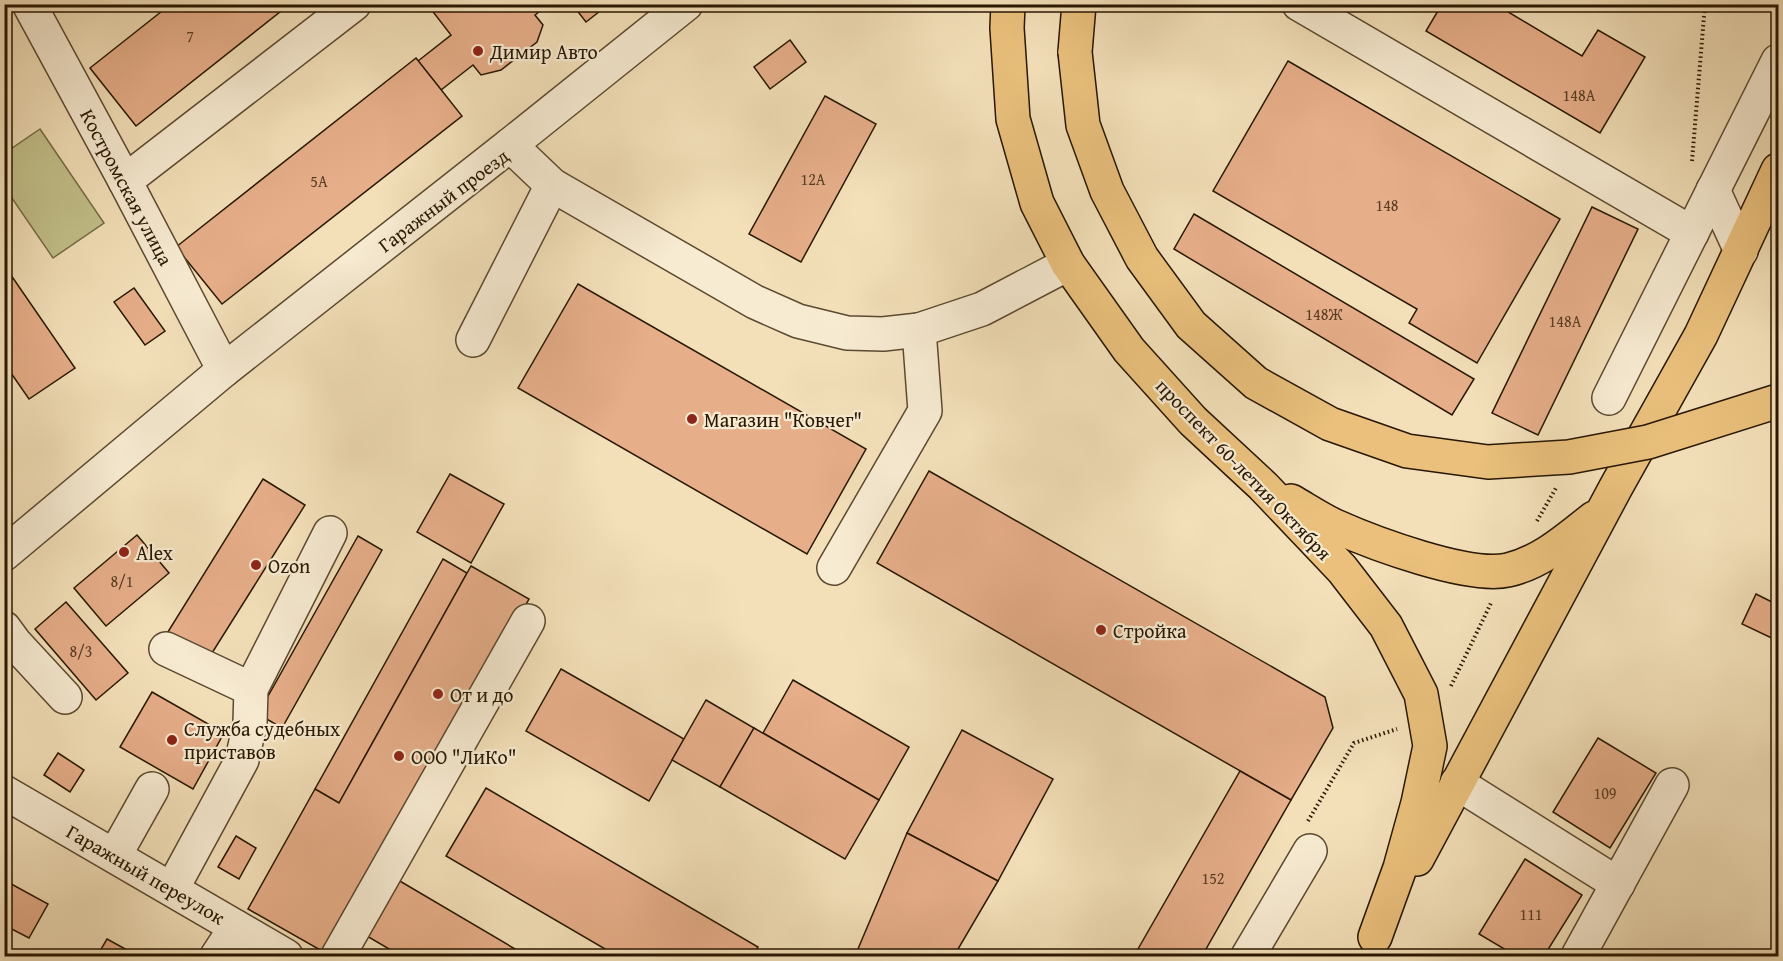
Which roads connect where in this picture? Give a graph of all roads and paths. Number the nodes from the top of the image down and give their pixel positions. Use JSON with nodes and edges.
{"nodes":[{"id":1,"x":29,"y":4,"type":"edge"},
{"id":2,"x":354,"y":4,"type":"edge"},
{"id":3,"x":686,"y":4,"type":"edge"},
{"id":4,"x":1008,"y":4,"type":"edge"},
{"id":5,"x":1079,"y":4,"type":"edge"},
{"id":6,"x":1299,"y":4,"type":"edge"},
{"id":7,"x":1705,"y":4,"type":"edge"},
{"id":8,"x":1779,"y":61,"type":"edge"},
{"id":9,"x":510,"y":145,"type":"junction"},
{"id":10,"x":1779,"y":170,"type":"edge"},
{"id":11,"x":125,"y":181,"type":"junction"},
{"id":12,"x":552,"y":185,"type":"junction"},
{"id":13,"x":1713,"y":190,"type":"junction"},
{"id":14,"x":1692,"y":233,"type":"junction"},
{"id":15,"x":1741,"y":251,"type":"junction"},
{"id":16,"x":1068,"y":264,"type":"junction"},
{"id":17,"x":919,"y":330,"type":"junction"},
{"id":18,"x":473,"y":340,"type":"dead end"},
{"id":19,"x":224,"y":370,"type":"junction"},
{"id":20,"x":1609,"y":398,"type":"dead end"},
{"id":21,"x":1779,"y":401,"type":"edge"},
{"id":22,"x":1263,"y":486,"type":"junction"},
{"id":23,"x":1616,"y":487,"type":"junction"},
{"id":24,"x":330,"y":533,"type":"dead end"},
{"id":25,"x":4,"y":554,"type":"edge"},
{"id":26,"x":834,"y":568,"type":"dead end"},
{"id":27,"x":528,"y":621,"type":"dead end"},
{"id":28,"x":4,"y":628,"type":"edge"},
{"id":29,"x":166,"y":649,"type":"dead end"},
{"id":30,"x":251,"y":689,"type":"junction"},
{"id":31,"x":65,"y":697,"type":"dead end"},
{"id":32,"x":1457,"y":783,"type":"junction"},
{"id":33,"x":1672,"y":785,"type":"dead end"},
{"id":34,"x":152,"y":789,"type":"dead end"},
{"id":35,"x":6,"y":796,"type":"edge"},
{"id":36,"x":1310,"y":851,"type":"dead end"},
{"id":37,"x":115,"y":855,"type":"junction"},
{"id":38,"x":1618,"y":884,"type":"junction"},
{"id":39,"x":172,"y":889,"type":"junction"},
{"id":40,"x":236,"y":927,"type":"junction"},
{"id":41,"x":1369,"y":947,"type":"edge"},
{"id":42,"x":217,"y":957,"type":"edge"},
{"id":43,"x":286,"y":957,"type":"edge"},
{"id":44,"x":338,"y":957,"type":"edge"},
{"id":45,"x":1248,"y":957,"type":"edge"},
{"id":46,"x":1578,"y":957,"type":"edge"}],
"edges":[{"from":1,"to":11,"type":"street","name":"Костромская улица"},
{"from":2,"to":11,"type":"street"},
{"from":3,"to":9,"type":"street"},
{"from":4,"to":16,"type":"highway","name":"проспект 60-летия Октября"},
{"from":5,"to":21,"type":"highway","bridge":true},
{"from":6,"to":14,"type":"street"},
{"from":7,"to":13,"type":"path"},
{"from":8,"to":13,"type":"street"},
{"from":9,"to":12,"type":"street","name":"Гаражный проезд"},
{"from":9,"to":19,"type":"street","name":"Гаражный проезд"},
{"from":10,"to":15,"type":"highway","name":"проспект 60-летия Октября"},
{"from":11,"to":19,"type":"street","name":"Костромская улица"},
{"from":12,"to":17,"type":"street","name":"Гаражный проезд"},
{"from":12,"to":18,"type":"street"},
{"from":13,"to":14,"type":"street"},
{"from":13,"to":15,"type":"street"},
{"from":14,"to":20,"type":"street"},
{"from":15,"to":23,"type":"highway","name":"проспект 60-летия Октября"},
{"from":16,"to":17,"type":"street","name":"Гаражный проезд"},
{"from":16,"to":22,"type":"highway","name":"проспект 60-летия Октября"},
{"from":17,"to":26,"type":"street"},
{"from":19,"to":25,"type":"street","name":"Гаражный проезд"},
{"from":22,"to":23,"type":"highway"},
{"from":22,"to":41,"type":"highway","name":"проспект 60-летия Октября"},
{"from":23,"to":32,"type":"highway","name":"проспект 60-летия Октября"},
{"from":24,"to":30,"type":"street"},
{"from":27,"to":44,"type":"street"},
{"from":28,"to":31,"type":"street"},
{"from":29,"to":30,"type":"street"},
{"from":30,"to":39,"type":"street"},
{"from":32,"to":38,"type":"street"},
{"from":32,"to":41,"type":"highway","name":"проспект 60-летия Октября"},
{"from":33,"to":38,"type":"street"},
{"from":34,"to":37,"type":"street"},
{"from":35,"to":37,"type":"street","name":"Гаражный переулок"},
{"from":36,"to":45,"type":"street"},
{"from":37,"to":39,"type":"street","name":"Гаражный переулок"},
{"from":38,"to":46,"type":"street"},
{"from":39,"to":40,"type":"street","name":"Гаражный переулок"},
{"from":40,"to":42,"type":"street"},
{"from":40,"to":43,"type":"street","name":"Гаражный переулок"}]}
